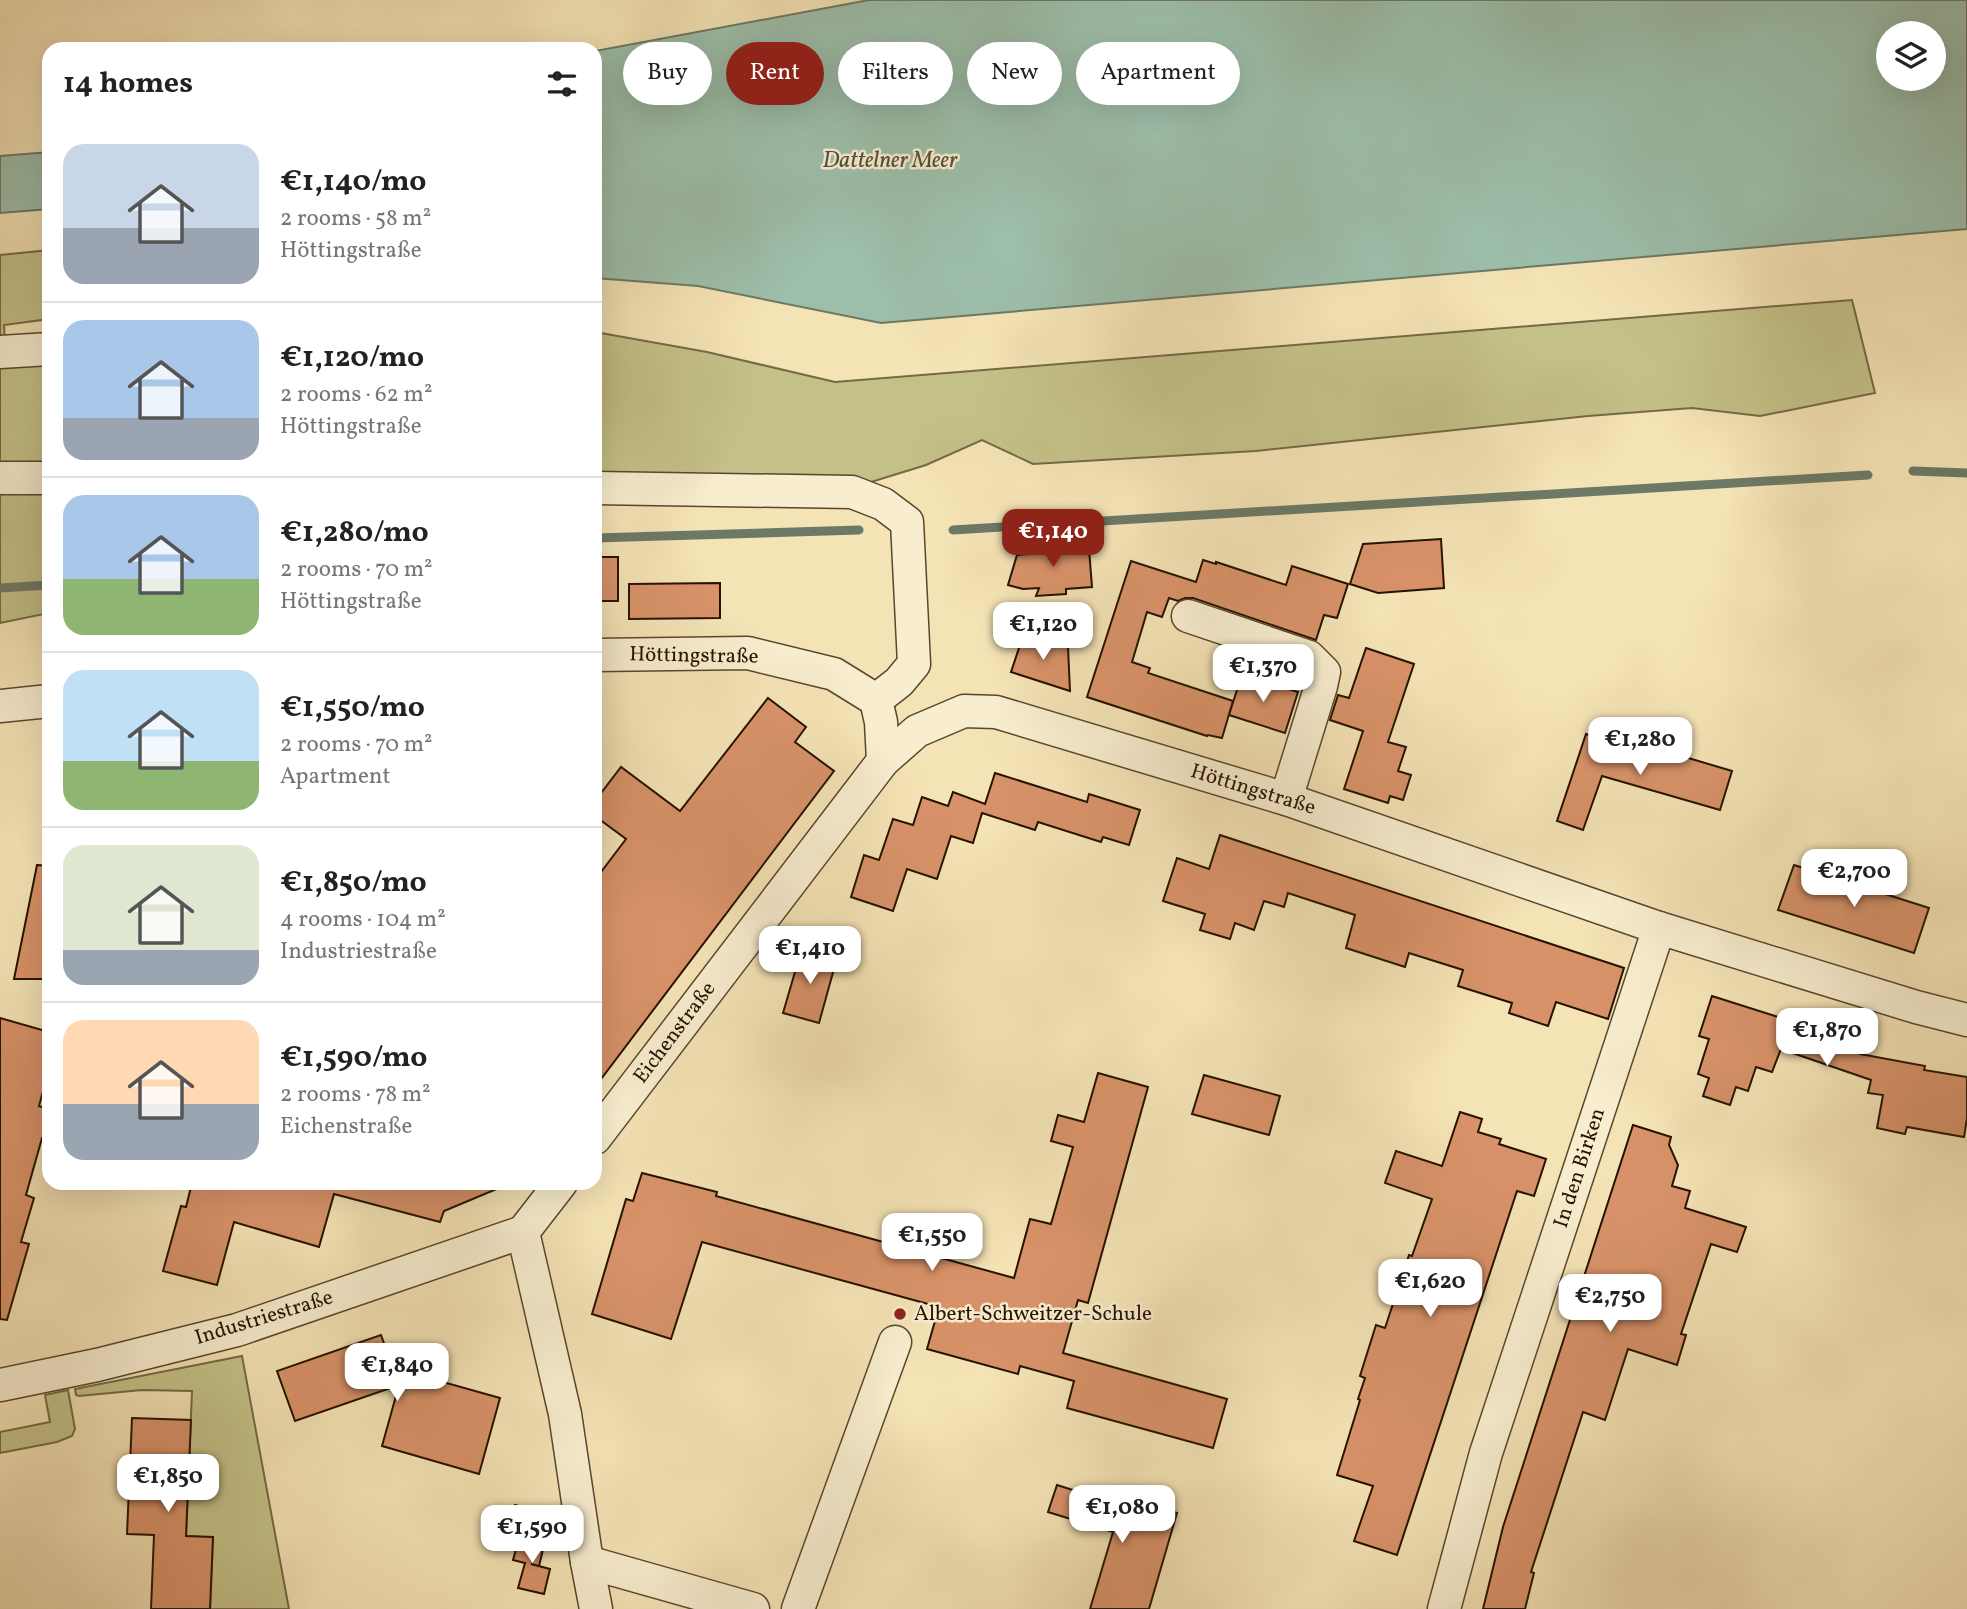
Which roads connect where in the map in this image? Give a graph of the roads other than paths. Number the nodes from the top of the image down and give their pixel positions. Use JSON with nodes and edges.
{"nodes":[{"id":1,"x":42,"y":349,"type":"edge"},
{"id":2,"x":0,"y":352,"type":"edge"},
{"id":3,"x":0,"y":478,"type":"edge"},
{"id":4,"x":42,"y":478,"type":"edge"},
{"id":5,"x":602,"y":488,"type":"edge"},
{"id":6,"x":1188,"y":616,"type":"dead end"},
{"id":7,"x":602,"y":655,"type":"edge"},
{"id":8,"x":876,"y":700,"type":"junction"},
{"id":9,"x":42,"y":702,"type":"edge"},
{"id":10,"x":0,"y":706,"type":"edge"},
{"id":11,"x":883,"y":761,"type":"junction"},
{"id":12,"x":1286,"y":799,"type":"junction"},
{"id":13,"x":1659,"y":929,"type":"junction"},
{"id":14,"x":1967,"y":1020,"type":"edge"},
{"id":15,"x":602,"y":1129,"type":"edge"},
{"id":16,"x":555,"y":1190,"type":"edge"},
{"id":17,"x":523,"y":1231,"type":"junction"},
{"id":18,"x":895,"y":1342,"type":"dead end"},
{"id":19,"x":0,"y":1385,"type":"edge"},
{"id":20,"x":587,"y":1562,"type":"junction"},
{"id":21,"x":596,"y":1609,"type":"edge"},
{"id":22,"x":753,"y":1609,"type":"edge"},
{"id":23,"x":798,"y":1609,"type":"edge"},
{"id":24,"x":1444,"y":1609,"type":"edge"}],
"edges":[{"from":1,"to":2,"type":"street"},
{"from":3,"to":4,"type":"street"},
{"from":5,"to":8,"type":"street"},
{"from":6,"to":12,"type":"street"},
{"from":7,"to":8,"type":"street","name":"Höttingstraße"},
{"from":8,"to":11,"type":"street"},
{"from":9,"to":10,"type":"street"},
{"from":11,"to":12,"type":"street","name":"Höttingstraße"},
{"from":11,"to":15,"type":"street","name":"Eichenstraße"},
{"from":12,"to":13,"type":"street","name":"Höttingstraße"},
{"from":13,"to":14,"type":"street","name":"Höttingstraße"},
{"from":13,"to":24,"type":"street","name":"In den Birken"},
{"from":16,"to":17,"type":"street"},
{"from":17,"to":19,"type":"street","name":"Industriestraße"},
{"from":17,"to":20,"type":"street"},
{"from":18,"to":23,"type":"street"},
{"from":20,"to":21,"type":"street"},
{"from":20,"to":22,"type":"street"}]}
